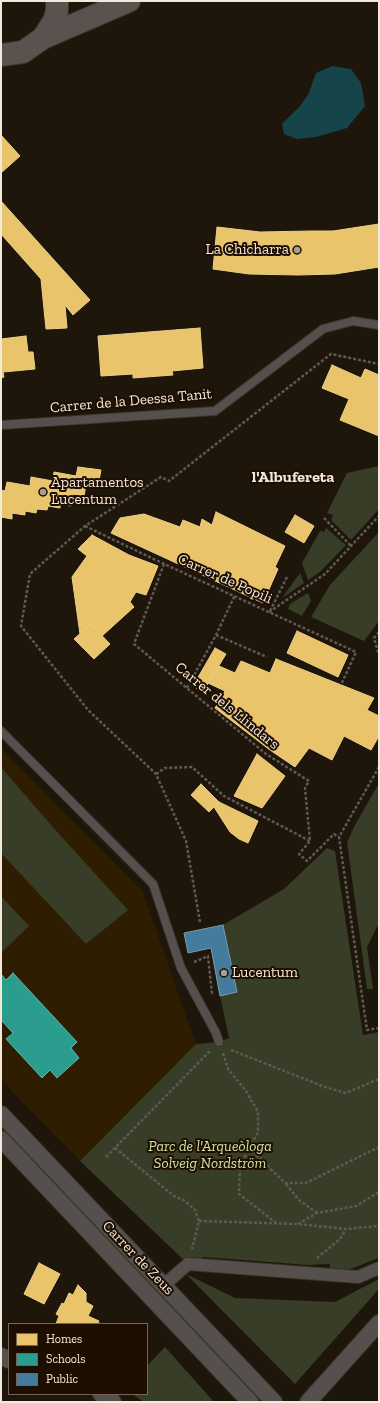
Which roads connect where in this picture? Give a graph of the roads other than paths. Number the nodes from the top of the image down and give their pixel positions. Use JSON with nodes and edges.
{"nodes":[{"id":1,"x":57,"y":1,"type":"edge"},
{"id":2,"x":129,"y":1,"type":"edge"},
{"id":3,"x":43,"y":38,"type":"junction"},
{"id":4,"x":1,"y":55,"type":"edge"},
{"id":5,"x":379,"y":326,"type":"edge"},
{"id":6,"x":1,"y":425,"type":"edge"},
{"id":7,"x":1,"y":731,"type":"edge"},
{"id":8,"x":219,"y":1042,"type":"road end"},
{"id":9,"x":1,"y":1114,"type":"edge"},
{"id":10,"x":1,"y":1139,"type":"edge"},
{"id":11,"x":379,"y":1268,"type":"edge"},
{"id":12,"x":164,"y":1285,"type":"junction"},
{"id":13,"x":379,"y":1323,"type":"edge"},
{"id":14,"x":102,"y":1395,"type":"edge"},
{"id":15,"x":113,"y":1402,"type":"edge"},
{"id":16,"x":250,"y":1402,"type":"edge"},
{"id":17,"x":274,"y":1402,"type":"edge"},
{"id":18,"x":308,"y":1402,"type":"edge"}],
"edges":[{"from":1,"to":3,"type":"main road"},
{"from":2,"to":3,"type":"main road"},
{"from":3,"to":4,"type":"main road"},
{"from":5,"to":6,"type":"lane","name":"Carrer de la Deessa Tanit"},
{"from":7,"to":8,"type":"lane"},
{"from":9,"to":12,"type":"street","name":"Carrer de Zeus"},
{"from":10,"to":16,"type":"street","name":"Carrer de Zeus"},
{"from":11,"to":12,"type":"street"},
{"from":12,"to":17,"type":"street","name":"Carrer de Zeus"},
{"from":13,"to":18,"type":"street"},
{"from":14,"to":15,"type":"street"}]}
